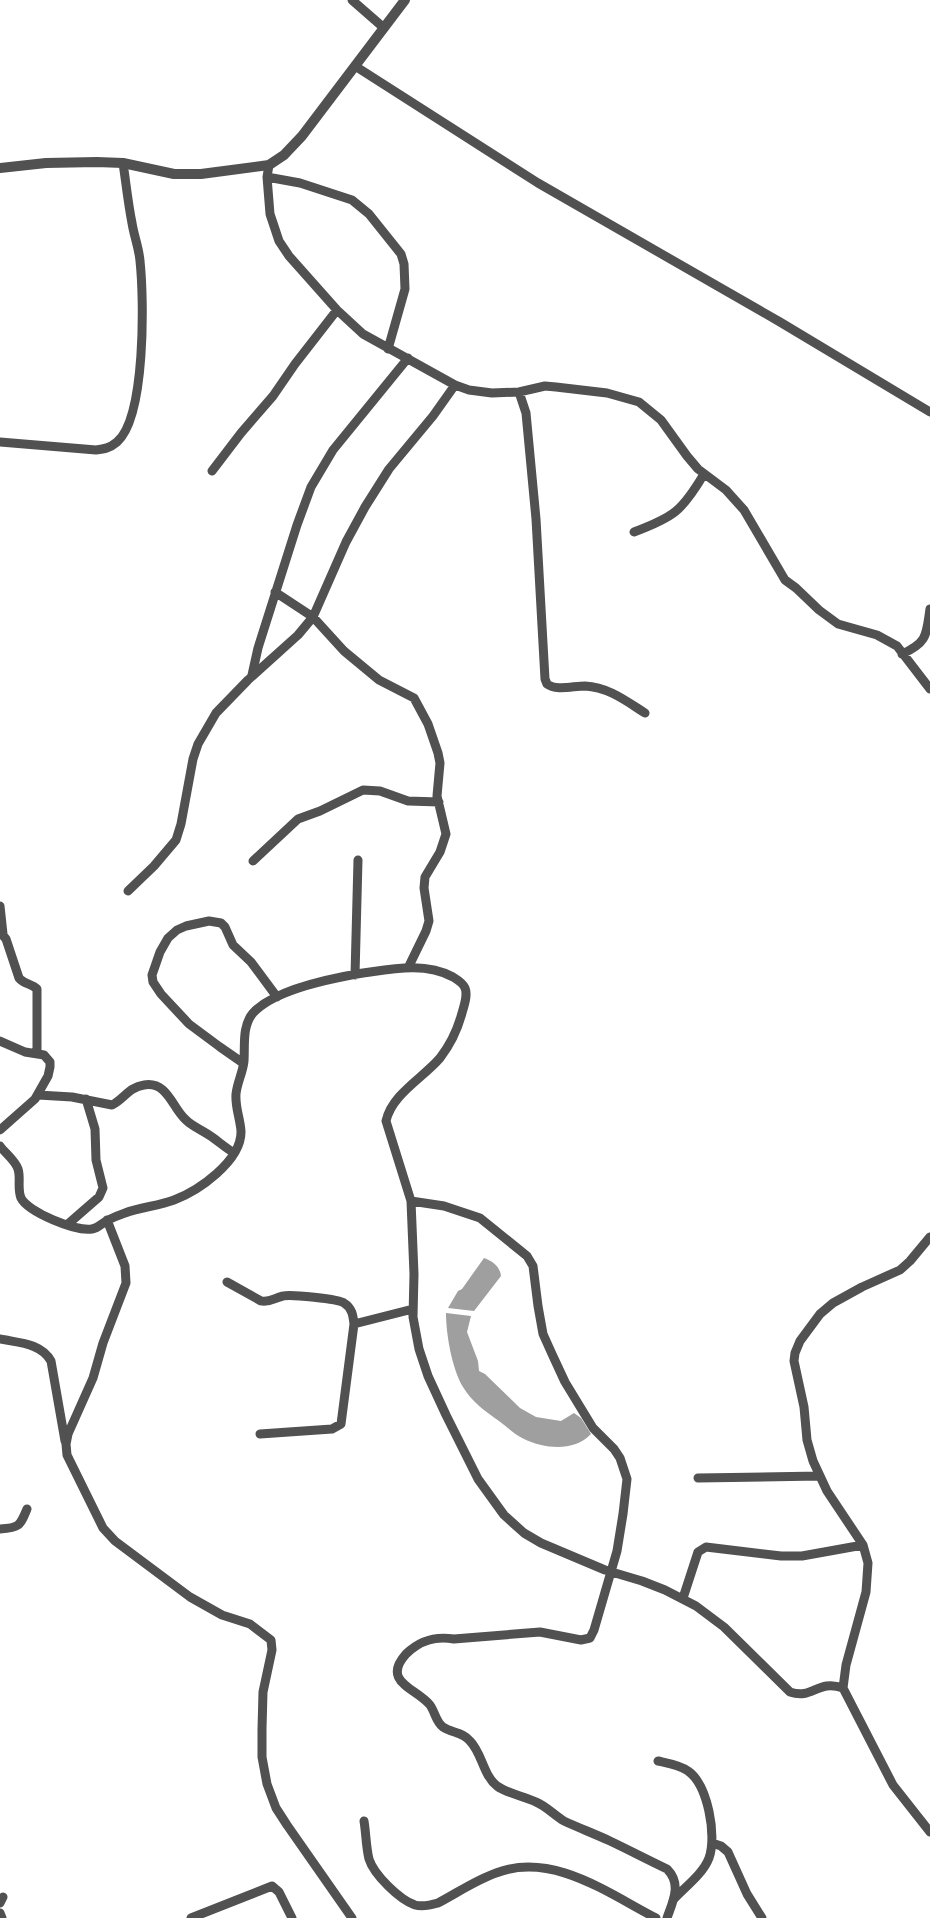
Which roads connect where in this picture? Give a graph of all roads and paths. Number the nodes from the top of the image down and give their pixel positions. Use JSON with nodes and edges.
{"nodes":[{"id":1,"x":352,"y":0,"type":"edge"},
{"id":2,"x":405,"y":0,"type":"edge"},
{"id":3,"x":384,"y":28,"type":"junction"},
{"id":4,"x":355,"y":66,"type":"junction"},
{"id":5,"x":123,"y":163,"type":"junction"},
{"id":6,"x":269,"y":165,"type":"junction"},
{"id":7,"x":0,"y":168,"type":"edge"},
{"id":8,"x":266,"y":177,"type":"junction"},
{"id":9,"x":337,"y":310,"type":"junction"},
{"id":10,"x":388,"y":349,"type":"junction"},
{"id":11,"x":408,"y":358,"type":"junction"},
{"id":12,"x":455,"y":385,"type":"junction"},
{"id":13,"x":519,"y":392,"type":"junction"},
{"id":14,"x":930,"y":412,"type":"edge"},
{"id":15,"x":0,"y":442,"type":"edge"},
{"id":16,"x":212,"y":471,"type":"dead end"},
{"id":17,"x":704,"y":474,"type":"junction"},
{"id":18,"x":634,"y":532,"type":"dead end"},
{"id":19,"x":275,"y":592,"type":"junction"},
{"id":20,"x":930,"y":609,"type":"edge"},
{"id":21,"x":313,"y":617,"type":"junction"},
{"id":22,"x":902,"y":654,"type":"junction"},
{"id":23,"x":252,"y":675,"type":"junction"},
{"id":24,"x":930,"y":690,"type":"edge"},
{"id":25,"x":645,"y":713,"type":"dead end"},
{"id":26,"x":439,"y":802,"type":"junction"},
{"id":27,"x":358,"y":860,"type":"dead end"},
{"id":28,"x":253,"y":861,"type":"dead end"},
{"id":29,"x":128,"y":891,"type":"dead end"},
{"id":30,"x":0,"y":906,"type":"edge"},
{"id":31,"x":2,"y":933,"type":"edge"},
{"id":32,"x":408,"y":968,"type":"junction"},
{"id":33,"x":355,"y":975,"type":"junction"},
{"id":34,"x":277,"y":997,"type":"junction"},
{"id":35,"x":0,"y":1041,"type":"edge"},
{"id":36,"x":37,"y":1053,"type":"junction"},
{"id":37,"x":244,"y":1062,"type":"junction"},
{"id":38,"x":38,"y":1095,"type":"junction"},
{"id":39,"x":86,"y":1099,"type":"junction"},
{"id":40,"x":0,"y":1130,"type":"edge"},
{"id":41,"x":0,"y":1146,"type":"edge"},
{"id":42,"x":234,"y":1153,"type":"junction"},
{"id":43,"x":411,"y":1201,"type":"junction"},
{"id":44,"x":107,"y":1220,"type":"junction"},
{"id":45,"x":68,"y":1224,"type":"junction"},
{"id":46,"x":930,"y":1237,"type":"edge"},
{"id":47,"x":227,"y":1282,"type":"dead end"},
{"id":48,"x":414,"y":1309,"type":"junction"},
{"id":49,"x":354,"y":1324,"type":"junction"},
{"id":50,"x":0,"y":1339,"type":"edge"},
{"id":51,"x":260,"y":1434,"type":"dead end"},
{"id":52,"x":66,"y":1444,"type":"junction"},
{"id":53,"x":820,"y":1476,"type":"junction"},
{"id":54,"x":698,"y":1478,"type":"dead end"},
{"id":55,"x":27,"y":1509,"type":"dead end"},
{"id":56,"x":0,"y":1529,"type":"edge"},
{"id":57,"x":863,"y":1545,"type":"junction"},
{"id":58,"x":611,"y":1571,"type":"junction"},
{"id":59,"x":683,"y":1598,"type":"junction"},
{"id":60,"x":843,"y":1688,"type":"junction"},
{"id":61,"x":658,"y":1761,"type":"dead end"},
{"id":62,"x":364,"y":1821,"type":"dead end"},
{"id":63,"x":930,"y":1832,"type":"edge"},
{"id":64,"x":712,"y":1843,"type":"junction"},
{"id":65,"x":674,"y":1899,"type":"junction"},
{"id":66,"x":0,"y":1913,"type":"edge"},
{"id":67,"x":2,"y":1918,"type":"edge"},
{"id":68,"x":191,"y":1918,"type":"edge"},
{"id":69,"x":292,"y":1918,"type":"edge"},
{"id":70,"x":352,"y":1918,"type":"edge"},
{"id":71,"x":656,"y":1918,"type":"edge"},
{"id":72,"x":667,"y":1918,"type":"edge"},
{"id":73,"x":762,"y":1918,"type":"edge"}],
"edges":[{"from":1,"to":3,"type":"street"},
{"from":2,"to":3,"type":"street"},
{"from":3,"to":4,"type":"street"},
{"from":4,"to":6,"type":"street"},
{"from":4,"to":14,"type":"street"},
{"from":5,"to":6,"type":"street"},
{"from":5,"to":7,"type":"street"},
{"from":5,"to":15,"type":"street"},
{"from":6,"to":8,"type":"street"},
{"from":8,"to":9,"type":"street"},
{"from":8,"to":10,"type":"street"},
{"from":9,"to":10,"type":"street"},
{"from":9,"to":16,"type":"street"},
{"from":10,"to":11,"type":"street"},
{"from":11,"to":12,"type":"street"},
{"from":11,"to":19,"type":"street"},
{"from":12,"to":13,"type":"street"},
{"from":12,"to":21,"type":"street"},
{"from":13,"to":17,"type":"street"},
{"from":13,"to":25,"type":"street"},
{"from":17,"to":18,"type":"street"},
{"from":17,"to":22,"type":"street"},
{"from":19,"to":21,"type":"street"},
{"from":19,"to":23,"type":"street"},
{"from":20,"to":22,"type":"street"},
{"from":21,"to":23,"type":"street"},
{"from":21,"to":26,"type":"street"},
{"from":22,"to":24,"type":"street"},
{"from":23,"to":29,"type":"street"},
{"from":26,"to":28,"type":"street"},
{"from":26,"to":32,"type":"street"},
{"from":27,"to":33,"type":"street"},
{"from":30,"to":31,"type":"street"},
{"from":31,"to":36,"type":"street"},
{"from":32,"to":33,"type":"street"},
{"from":32,"to":43,"type":"street"},
{"from":33,"to":34,"type":"street"},
{"from":34,"to":37,"type":"street"},
{"from":34,"to":37,"type":"street"},
{"from":35,"to":36,"type":"street"},
{"from":36,"to":38,"type":"street"},
{"from":37,"to":42,"type":"street"},
{"from":38,"to":39,"type":"street"},
{"from":38,"to":40,"type":"street"},
{"from":39,"to":42,"type":"street"},
{"from":39,"to":45,"type":"street"},
{"from":41,"to":45,"type":"street"},
{"from":42,"to":44,"type":"street"},
{"from":43,"to":48,"type":"street"},
{"from":43,"to":58,"type":"street"},
{"from":44,"to":45,"type":"street"},
{"from":44,"to":52,"type":"street"},
{"from":46,"to":53,"type":"street"},
{"from":47,"to":49,"type":"street"},
{"from":48,"to":49,"type":"street"},
{"from":48,"to":58,"type":"street"},
{"from":49,"to":51,"type":"street"},
{"from":50,"to":52,"type":"street"},
{"from":52,"to":70,"type":"street"},
{"from":53,"to":54,"type":"street"},
{"from":53,"to":57,"type":"street"},
{"from":55,"to":56,"type":"street"},
{"from":57,"to":59,"type":"street"},
{"from":57,"to":60,"type":"street"},
{"from":58,"to":59,"type":"street"},
{"from":58,"to":65,"type":"street"},
{"from":59,"to":60,"type":"street"},
{"from":60,"to":63,"type":"street"},
{"from":61,"to":64,"type":"street"},
{"from":62,"to":71,"type":"street"},
{"from":64,"to":65,"type":"street"},
{"from":64,"to":73,"type":"street"},
{"from":65,"to":72,"type":"street"},
{"from":66,"to":67,"type":"street"},
{"from":68,"to":69,"type":"street"}]}
